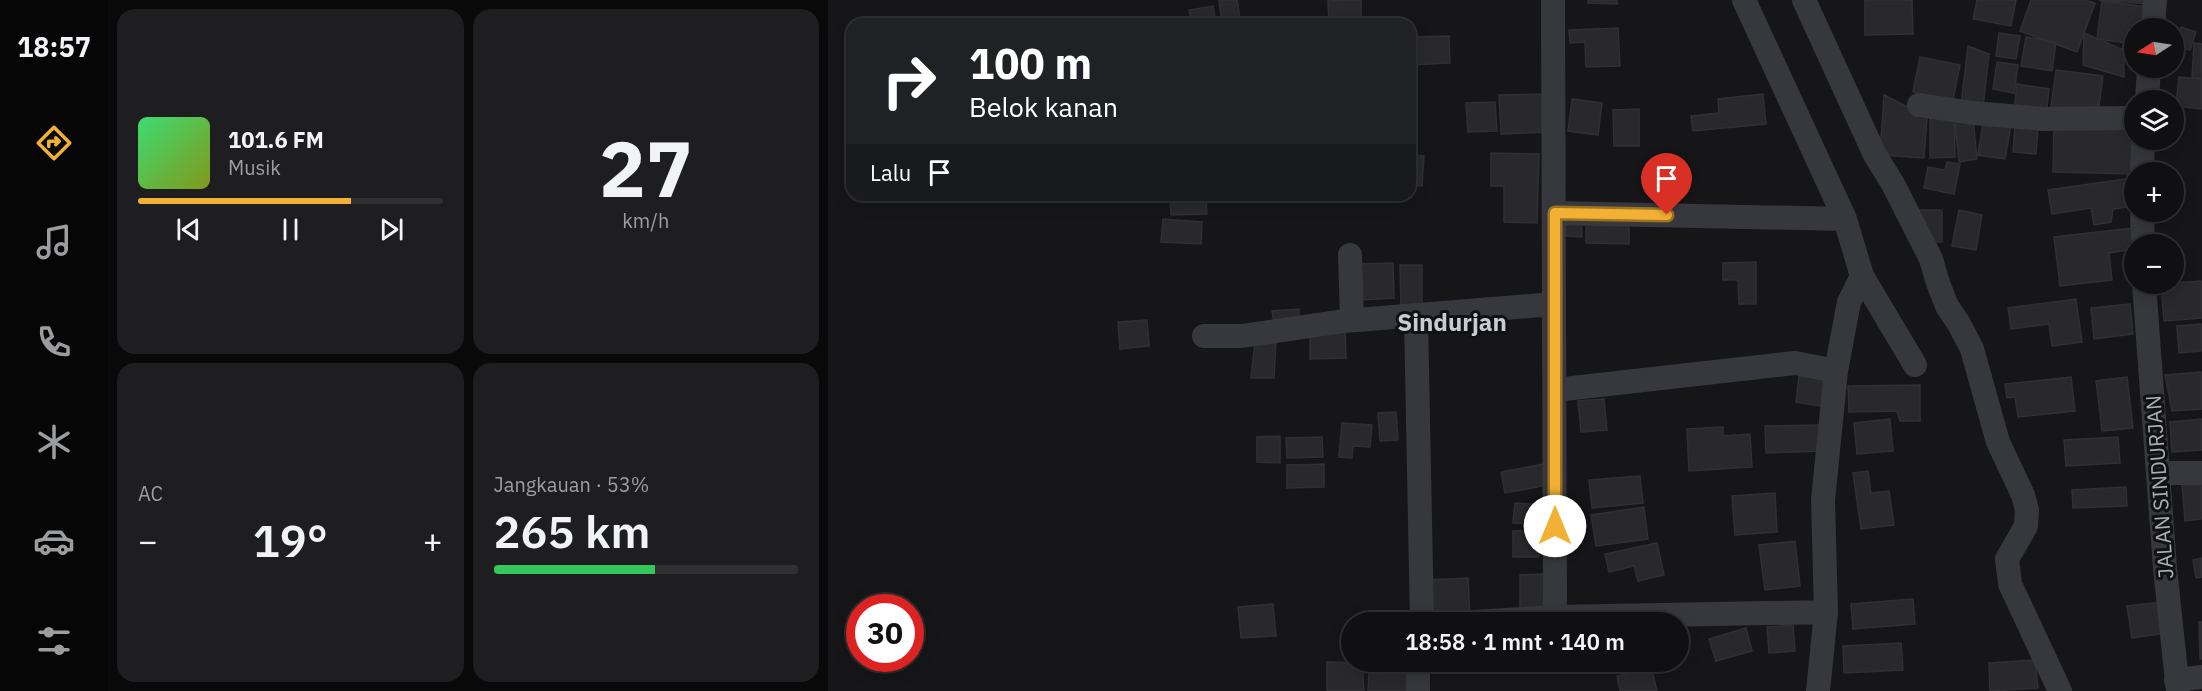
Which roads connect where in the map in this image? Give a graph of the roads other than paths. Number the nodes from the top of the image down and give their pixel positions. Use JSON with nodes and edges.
{"nodes":[{"id":1,"x":1553,"y":0,"type":"edge"},
{"id":2,"x":1744,"y":0,"type":"edge"},
{"id":3,"x":1804,"y":0,"type":"edge"},
{"id":4,"x":2155,"y":0,"type":"edge"},
{"id":5,"x":2154,"y":18,"type":"edge"},
{"id":6,"x":1919,"y":105,"type":"dead end"},
{"id":7,"x":2124,"y":118,"type":"edge"},
{"id":8,"x":1555,"y":213,"type":"junction"},
{"id":9,"x":1845,"y":219,"type":"junction"},
{"id":10,"x":1350,"y":255,"type":"dead end"},
{"id":11,"x":1862,"y":276,"type":"junction"},
{"id":12,"x":2145,"y":294,"type":"edge"},
{"id":13,"x":1554,"y":304,"type":"junction"},
{"id":14,"x":1416,"y":316,"type":"junction"},
{"id":15,"x":1352,"y":320,"type":"junction"},
{"id":16,"x":1204,"y":336,"type":"dead end"},
{"id":17,"x":1914,"y":365,"type":"dead end"},
{"id":18,"x":1836,"y":371,"type":"junction"},
{"id":19,"x":1555,"y":390,"type":"junction"},
{"id":20,"x":2159,"y":473,"type":"junction"},
{"id":21,"x":2202,"y":473,"type":"edge"},
{"id":22,"x":1422,"y":612,"type":"edge"},
{"id":23,"x":1555,"y":612,"type":"edge"},
{"id":24,"x":1826,"y":612,"type":"junction"},
{"id":25,"x":1689,"y":615,"type":"edge"},
{"id":26,"x":1418,"y":672,"type":"edge"},
{"id":27,"x":2202,"y":677,"type":"edge"},
{"id":28,"x":2177,"y":685,"type":"edge"},
{"id":29,"x":1418,"y":691,"type":"edge"},
{"id":30,"x":1818,"y":691,"type":"edge"},
{"id":31,"x":2060,"y":691,"type":"edge"}],
"edges":[{"from":1,"to":8,"type":"street"},
{"from":2,"to":9,"type":"street"},
{"from":3,"to":31,"type":"street"},
{"from":4,"to":5,"type":"street"},
{"from":6,"to":7,"type":"street"},
{"from":8,"to":9,"type":"street"},
{"from":8,"to":13,"type":"street"},
{"from":9,"to":11,"type":"street"},
{"from":10,"to":15,"type":"street"},
{"from":11,"to":17,"type":"street"},
{"from":11,"to":18,"type":"street"},
{"from":12,"to":20,"type":"street","name":"JALAN SINDURJAN"},
{"from":13,"to":14,"type":"street"},
{"from":13,"to":19,"type":"street"},
{"from":14,"to":15,"type":"street"},
{"from":14,"to":22,"type":"street"},
{"from":15,"to":16,"type":"street"},
{"from":18,"to":19,"type":"street"},
{"from":18,"to":24,"type":"street"},
{"from":19,"to":23,"type":"street"},
{"from":20,"to":21,"type":"street"},
{"from":20,"to":28,"type":"street","name":"JALAN SINDURJAN"},
{"from":24,"to":25,"type":"street"},
{"from":24,"to":30,"type":"street"},
{"from":26,"to":29,"type":"street"},
{"from":27,"to":28,"type":"street"}]}
